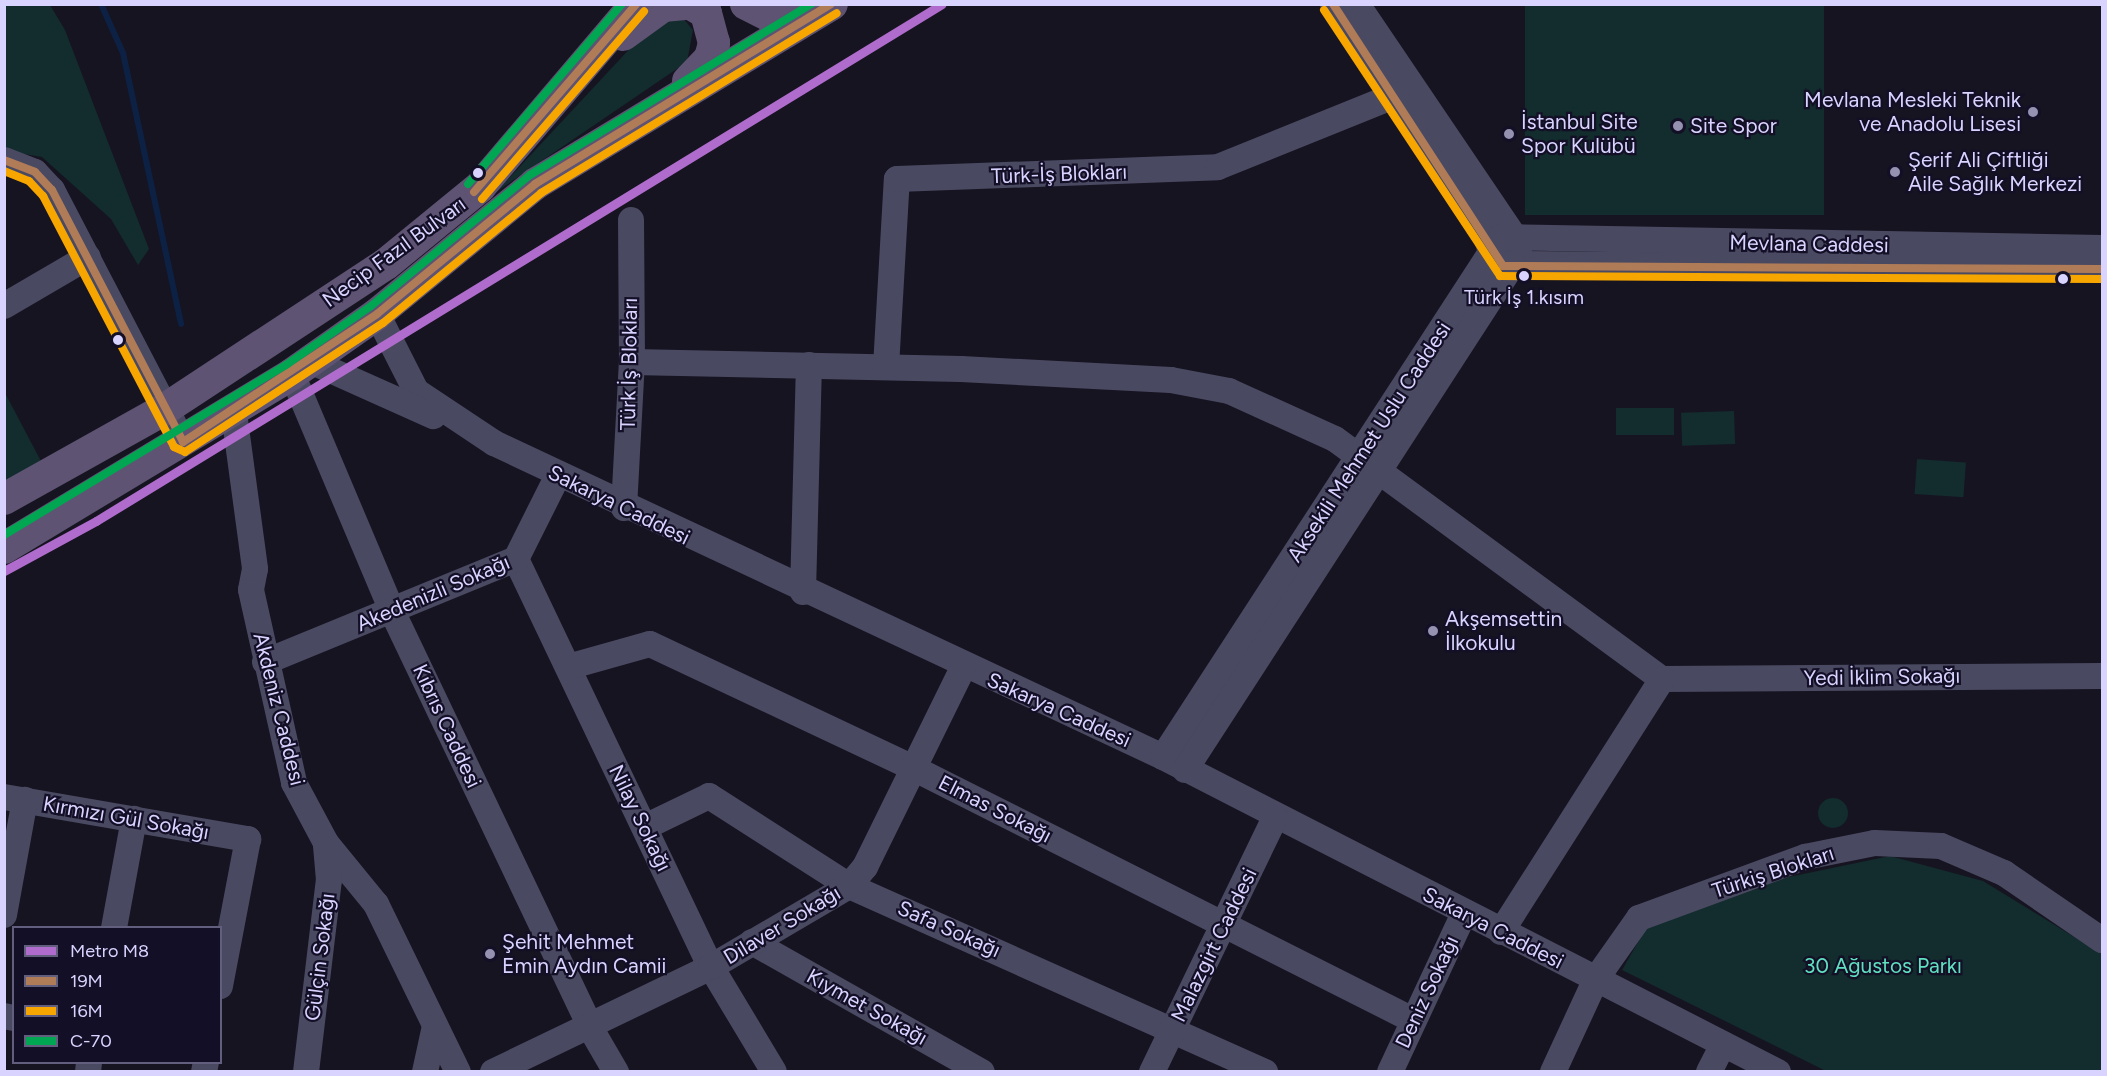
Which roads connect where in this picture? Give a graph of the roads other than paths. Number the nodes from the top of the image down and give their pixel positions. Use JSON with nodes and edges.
{"nodes":[{"id":1,"x":636,"y":4,"type":"edge"},
{"id":2,"x":685,"y":4,"type":"edge"},
{"id":3,"x":691,"y":4,"type":"edge"},
{"id":4,"x":746,"y":4,"type":"edge"},
{"id":5,"x":1333,"y":4,"type":"edge"},
{"id":6,"x":1357,"y":4,"type":"edge"},
{"id":7,"x":824,"y":9,"type":"edge"},
{"id":8,"x":592,"y":59,"type":"junction"},
{"id":9,"x":1396,"y":95,"type":"junction"},
{"id":10,"x":662,"y":103,"type":"junction"},
{"id":11,"x":4,"y":160,"type":"edge"},
{"id":12,"x":631,"y":220,"type":"dead end"},
{"id":13,"x":2103,"y":248,"type":"edge"},
{"id":14,"x":1506,"y":251,"type":"junction"},
{"id":15,"x":88,"y":257,"type":"junction"},
{"id":16,"x":2103,"y":269,"type":"edge"},
{"id":17,"x":4,"y":306,"type":"edge"},
{"id":18,"x":377,"y":314,"type":"junction"},
{"id":19,"x":632,"y":362,"type":"junction"},
{"id":20,"x":809,"y":364,"type":"junction"},
{"id":21,"x":301,"y":367,"type":"junction"},
{"id":22,"x":886,"y":367,"type":"junction"},
{"id":23,"x":165,"y":409,"type":"junction"},
{"id":24,"x":234,"y":413,"type":"junction"},
{"id":25,"x":183,"y":442,"type":"junction"},
{"id":26,"x":494,"y":443,"type":"junction"},
{"id":27,"x":1370,"y":463,"type":"junction"},
{"id":28,"x":557,"y":477,"type":"junction"},
{"id":29,"x":4,"y":499,"type":"edge"},
{"id":30,"x":624,"y":508,"type":"junction"},
{"id":31,"x":4,"y":548,"type":"edge"},
{"id":32,"x":516,"y":559,"type":"junction"},
{"id":33,"x":803,"y":592,"type":"junction"},
{"id":34,"x":393,"y":611,"type":"junction"},
{"id":35,"x":266,"y":663,"type":"junction"},
{"id":36,"x":568,"y":667,"type":"junction"},
{"id":37,"x":963,"y":668,"type":"junction"},
{"id":38,"x":2103,"y":676,"type":"edge"},
{"id":39,"x":1662,"y":679,"type":"junction"},
{"id":40,"x":1163,"y":757,"type":"junction"},
{"id":41,"x":913,"y":768,"type":"junction"},
{"id":42,"x":1185,"y":770,"type":"junction"},
{"id":43,"x":15,"y":799,"type":"edge"},
{"id":44,"x":1275,"y":818,"type":"junction"},
{"id":45,"x":134,"y":819,"type":"junction"},
{"id":46,"x":645,"y":827,"type":"junction"},
{"id":47,"x":326,"y":843,"type":"junction"},
{"id":48,"x":849,"y":886,"type":"junction"},
{"id":49,"x":1464,"y":913,"type":"junction"},
{"id":50,"x":4,"y":915,"type":"edge"},
{"id":51,"x":1224,"y":923,"type":"junction"},
{"id":52,"x":114,"y":926,"type":"edge"},
{"id":53,"x":1501,"y":932,"type":"junction"},
{"id":54,"x":2103,"y":940,"type":"edge"},
{"id":55,"x":752,"y":942,"type":"junction"},
{"id":56,"x":711,"y":967,"type":"junction"},
{"id":57,"x":222,"y":976,"type":"edge"},
{"id":58,"x":1596,"y":980,"type":"junction"},
{"id":59,"x":1413,"y":1020,"type":"junction"},
{"id":60,"x":435,"y":1026,"type":"junction"},
{"id":61,"x":1174,"y":1027,"type":"junction"},
{"id":62,"x":591,"y":1029,"type":"junction"},
{"id":63,"x":1723,"y":1044,"type":"junction"},
{"id":64,"x":306,"y":1071,"type":"edge"},
{"id":65,"x":424,"y":1071,"type":"edge"},
{"id":66,"x":458,"y":1071,"type":"edge"},
{"id":67,"x":493,"y":1071,"type":"edge"},
{"id":68,"x":616,"y":1071,"type":"edge"},
{"id":69,"x":774,"y":1071,"type":"edge"},
{"id":70,"x":982,"y":1071,"type":"edge"},
{"id":71,"x":1152,"y":1071,"type":"edge"},
{"id":72,"x":1265,"y":1071,"type":"edge"},
{"id":73,"x":1390,"y":1071,"type":"edge"},
{"id":74,"x":1553,"y":1071,"type":"edge"},
{"id":75,"x":1709,"y":1071,"type":"edge"},
{"id":76,"x":1778,"y":1071,"type":"edge"}],
"edges":[{"from":1,"to":8,"type":"main road","name":"Necip Fazıl Bulvarı"},
{"from":2,"to":8,"type":"main road"},
{"from":3,"to":10,"type":"main road"},
{"from":4,"to":7,"type":"main road"},
{"from":5,"to":9,"type":"street"},
{"from":6,"to":14,"type":"street"},
{"from":7,"to":10,"type":"main road","name":"Necip Fazıl Bulvarı"},
{"from":8,"to":23,"type":"main road","name":"Necip Fazıl Bulvarı"},
{"from":9,"to":14,"type":"street"},
{"from":9,"to":22,"type":"street","name":"Türk-İş Blokları"},
{"from":10,"to":18,"type":"main road","name":"Necip Fazıl Bulvarı"},
{"from":11,"to":15,"type":"street"},
{"from":12,"to":19,"type":"street","name":"Türk İş Blokları"},
{"from":13,"to":14,"type":"street","name":"Mevlana Caddesi"},
{"from":14,"to":16,"type":"street","name":"Mevlana Caddesi"},
{"from":14,"to":27,"type":"street","name":"Aksekili Mehmet Uslu Caddesi"},
{"from":15,"to":17,"type":"street"},
{"from":15,"to":23,"type":"street"},
{"from":18,"to":21,"type":"main road","name":"Necip Fazıl Bulvarı"},
{"from":18,"to":26,"type":"street","name":"Sakarya Caddesi"},
{"from":19,"to":20,"type":"street"},
{"from":19,"to":30,"type":"street","name":"Türk İş Blokları"},
{"from":20,"to":22,"type":"street"},
{"from":20,"to":33,"type":"street"},
{"from":21,"to":24,"type":"main road","name":"Necip Fazıl Bulvarı"},
{"from":21,"to":26,"type":"street"},
{"from":21,"to":34,"type":"street","name":"Kıbrıs Caddesi"},
{"from":22,"to":27,"type":"street"},
{"from":23,"to":25,"type":"street"},
{"from":23,"to":29,"type":"main road","name":"Necip Fazıl Bulvarı"},
{"from":24,"to":25,"type":"main road","name":"Necip Fazıl Bulvarı"},
{"from":24,"to":35,"type":"street","name":"Akdeniz Caddesi"},
{"from":25,"to":31,"type":"main road","name":"Necip Fazıl Bulvarı"},
{"from":26,"to":28,"type":"street","name":"Sakarya Caddesi"},
{"from":27,"to":39,"type":"street"},
{"from":27,"to":40,"type":"street","name":"Aksekili Mehmet Uslu Caddesi"},
{"from":27,"to":42,"type":"street","name":"Aksekili Mehmet Uslu Caddesi"},
{"from":28,"to":30,"type":"street","name":"Sakarya Caddesi"},
{"from":28,"to":32,"type":"street","name":"Akedenizli Sokağı"},
{"from":30,"to":33,"type":"street","name":"Sakarya Caddesi"},
{"from":32,"to":34,"type":"street","name":"Akedenizli Sokağı"},
{"from":32,"to":36,"type":"street","name":"Nilay Sokağı"},
{"from":33,"to":37,"type":"street","name":"Sakarya Caddesi"},
{"from":34,"to":35,"type":"street","name":"Akedenizli Sokağı"},
{"from":34,"to":62,"type":"street","name":"Kıbrıs Caddesi"},
{"from":35,"to":47,"type":"street","name":"Akdeniz Caddesi"},
{"from":36,"to":41,"type":"street","name":"Elmas Sokağı"},
{"from":36,"to":46,"type":"street","name":"Nilay Sokağı"},
{"from":37,"to":40,"type":"street","name":"Sakarya Caddesi"},
{"from":37,"to":41,"type":"street","name":"Dilaver Sokağı"},
{"from":38,"to":39,"type":"street","name":"Yedi İklim Sokağı"},
{"from":39,"to":53,"type":"street"},
{"from":40,"to":42,"type":"street","name":"Sakarya Caddesi"},
{"from":41,"to":48,"type":"street","name":"Dilaver Sokağı"},
{"from":41,"to":51,"type":"street","name":"Elmas Sokağı"},
{"from":42,"to":44,"type":"street","name":"Sakarya Caddesi"},
{"from":43,"to":45,"type":"street","name":"Kırmızı Gül Sokağı"},
{"from":43,"to":50,"type":"street"},
{"from":44,"to":49,"type":"street","name":"Sakarya Caddesi"},
{"from":44,"to":51,"type":"street","name":"Malazgirt Caddesi"},
{"from":45,"to":52,"type":"street"},
{"from":45,"to":57,"type":"street","name":"Kırmızı Gül Sokağı"},
{"from":46,"to":48,"type":"street","name":"Safa Sokağı"},
{"from":46,"to":56,"type":"street","name":"Nilay Sokağı"},
{"from":47,"to":60,"type":"street","name":"Akdeniz Caddesi"},
{"from":47,"to":64,"type":"street","name":"Gülçin Sokağı"},
{"from":48,"to":55,"type":"street","name":"Dilaver Sokağı"},
{"from":48,"to":61,"type":"street","name":"Safa Sokağı"},
{"from":49,"to":53,"type":"street","name":"Sakarya Caddesi"},
{"from":49,"to":59,"type":"street","name":"Deniz Sokağı"},
{"from":51,"to":59,"type":"street","name":"Elmas Sokağı"},
{"from":51,"to":61,"type":"street","name":"Malazgirt Caddesi"},
{"from":53,"to":58,"type":"street","name":"Sakarya Caddesi"},
{"from":54,"to":58,"type":"street","name":"Türkiş Blokları"},
{"from":55,"to":56,"type":"street","name":"Dilaver Sokağı"},
{"from":55,"to":70,"type":"street","name":"Kıymet Sokağı"},
{"from":56,"to":62,"type":"street","name":"Dilaver Sokağı"},
{"from":56,"to":69,"type":"street","name":"Nilay Sokağı"},
{"from":58,"to":63,"type":"street","name":"Sakarya Caddesi"},
{"from":58,"to":74,"type":"street","name":"Türkiş Blokları"},
{"from":59,"to":73,"type":"street","name":"Deniz Sokağı"},
{"from":60,"to":65,"type":"street"},
{"from":60,"to":66,"type":"street","name":"Akdeniz Caddesi"},
{"from":61,"to":71,"type":"street","name":"Malazgirt Caddesi"},
{"from":61,"to":72,"type":"street","name":"Safa Sokağı"},
{"from":62,"to":67,"type":"street","name":"Dilaver Sokağı"},
{"from":62,"to":68,"type":"street","name":"Kıbrıs Caddesi"},
{"from":63,"to":75,"type":"street"},
{"from":63,"to":76,"type":"street","name":"Sakarya Caddesi"}]}
